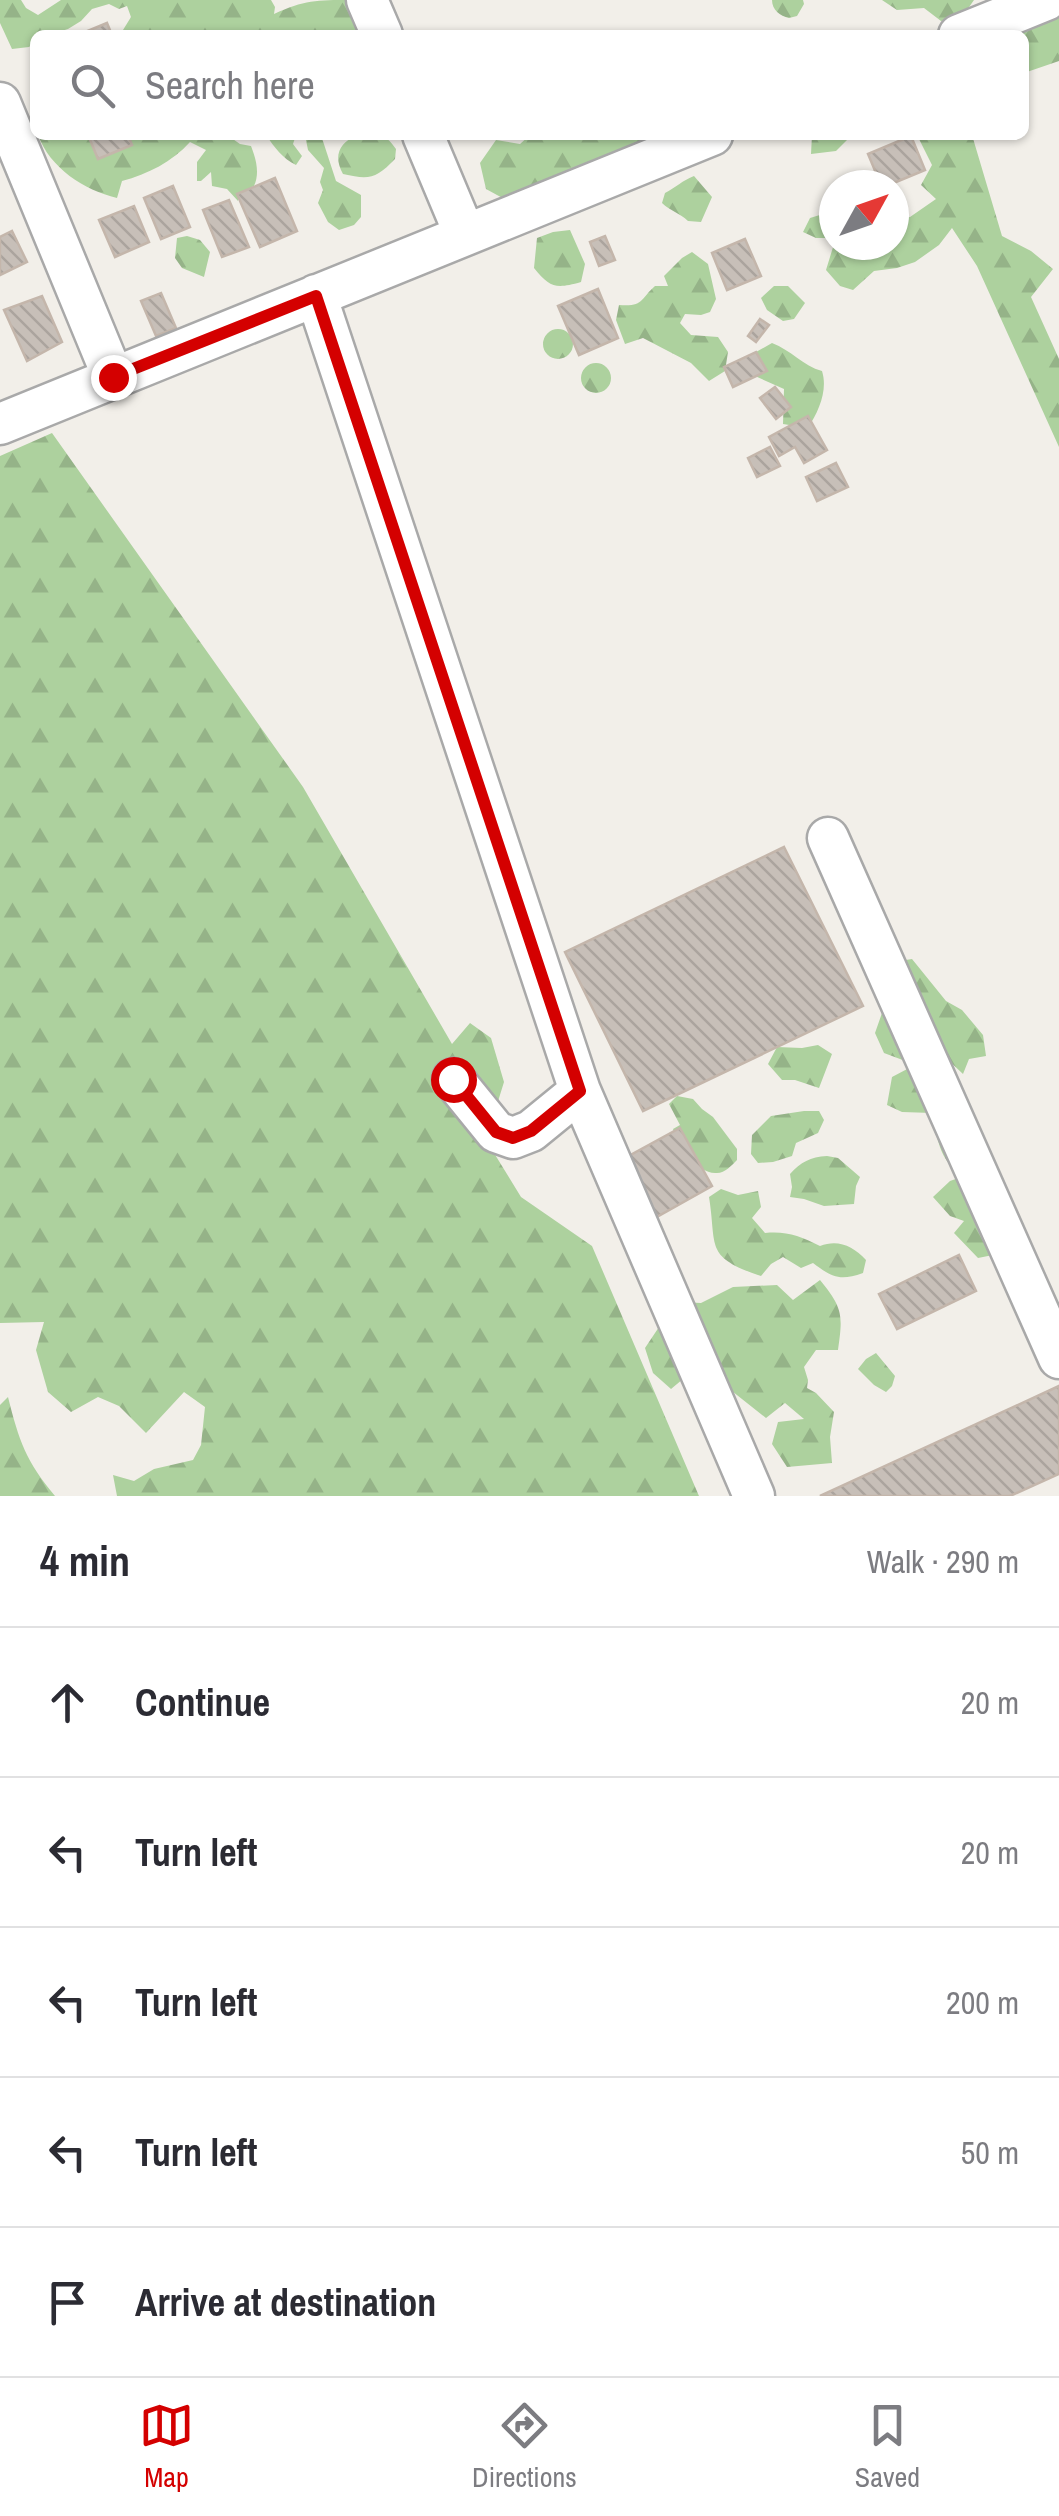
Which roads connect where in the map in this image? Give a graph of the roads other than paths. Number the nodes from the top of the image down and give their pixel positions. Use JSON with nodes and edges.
{"nodes":[{"id":1,"x":367,"y":0,"type":"edge"},
{"id":2,"x":1046,"y":0,"type":"edge"},
{"id":3,"x":380,"y":30,"type":"edge"},
{"id":4,"x":971,"y":30,"type":"edge"},
{"id":5,"x":0,"y":104,"type":"edge"},
{"id":6,"x":425,"y":140,"type":"edge"},
{"id":7,"x":700,"y":140,"type":"edge"},
{"id":8,"x":465,"y":235,"type":"junction"},
{"id":9,"x":316,"y":296,"type":"junction"},
{"id":10,"x":113,"y":377,"type":"junction"},
{"id":11,"x":0,"y":424,"type":"edge"},
{"id":12,"x":828,"y":838,"type":"dead end"},
{"id":13,"x":453,"y":1079,"type":"dead end"},
{"id":14,"x":580,"y":1091,"type":"junction"},
{"id":15,"x":1059,"y":1358,"type":"edge"},
{"id":16,"x":754,"y":1496,"type":"edge"}],
"edges":[{"from":1,"to":3,"type":"street"},
{"from":2,"to":4,"type":"street"},
{"from":5,"to":10,"type":"street"},
{"from":6,"to":8,"type":"street"},
{"from":7,"to":8,"type":"street"},
{"from":8,"to":9,"type":"street"},
{"from":9,"to":10,"type":"street"},
{"from":9,"to":14,"type":"street"},
{"from":10,"to":11,"type":"street"},
{"from":12,"to":15,"type":"street"},
{"from":13,"to":14,"type":"street"},
{"from":14,"to":16,"type":"street"}]}
